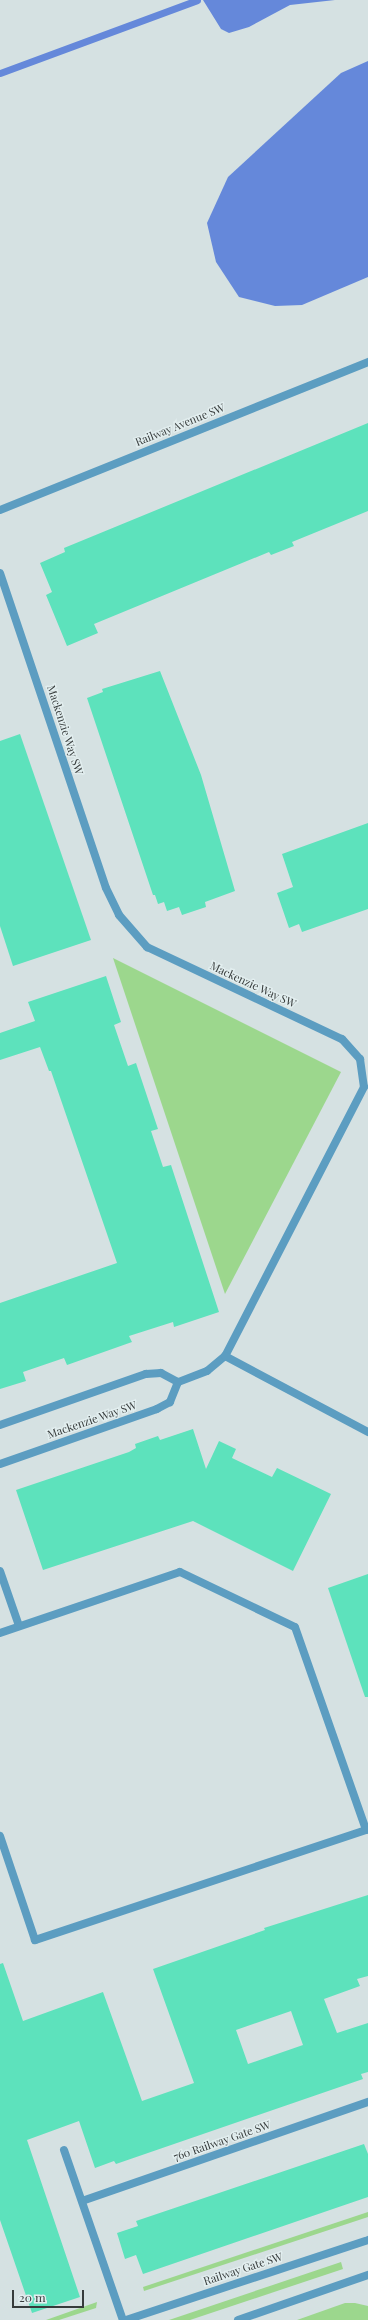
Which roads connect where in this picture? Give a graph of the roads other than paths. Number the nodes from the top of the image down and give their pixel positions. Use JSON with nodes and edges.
{"nodes":[{"id":1,"x":368,"y":362,"type":"edge"},
{"id":2,"x":0,"y":510,"type":"edge"},
{"id":3,"x":0,"y":573,"type":"edge"},
{"id":4,"x":225,"y":1356,"type":"junction"},
{"id":5,"x":178,"y":1382,"type":"junction"},
{"id":6,"x":0,"y":1425,"type":"edge"},
{"id":7,"x":368,"y":1432,"type":"edge"},
{"id":8,"x":0,"y":1464,"type":"edge"},
{"id":9,"x":0,"y":1571,"type":"edge"},
{"id":10,"x":19,"y":1626,"type":"junction"},
{"id":11,"x":0,"y":1632,"type":"edge"},
{"id":12,"x":0,"y":1836,"type":"edge"},
{"id":13,"x":3,"y":1857,"type":"edge"},
{"id":14,"x":368,"y":2102,"type":"edge"},
{"id":15,"x":64,"y":2150,"type":"dead end"},
{"id":16,"x":82,"y":2201,"type":"junction"},
{"id":17,"x":368,"y":2240,"type":"edge"},
{"id":18,"x":368,"y":2275,"type":"edge"},
{"id":19,"x":125,"y":2320,"type":"edge"},
{"id":20,"x":238,"y":2320,"type":"edge"}],
"edges":[{"from":1,"to":2,"type":"street","name":"Railway Avenue SW"},
{"from":3,"to":4,"type":"street","name":"Mackenzie Way SW"},
{"from":4,"to":5,"type":"street","name":"Mackenzie Way SW"},
{"from":4,"to":7,"type":"street"},
{"from":5,"to":6,"type":"street"},
{"from":5,"to":8,"type":"street","name":"Mackenzie Way SW"},
{"from":9,"to":10,"type":"street"},
{"from":10,"to":11,"type":"street"},
{"from":10,"to":13,"type":"street"},
{"from":12,"to":13,"type":"street"},
{"from":14,"to":16,"type":"street","name":"760 Railway Gate SW"},
{"from":15,"to":16,"type":"street"},
{"from":16,"to":19,"type":"street"},
{"from":17,"to":19,"type":"street","name":"Railway Gate SW"},
{"from":18,"to":20,"type":"street"}]}
